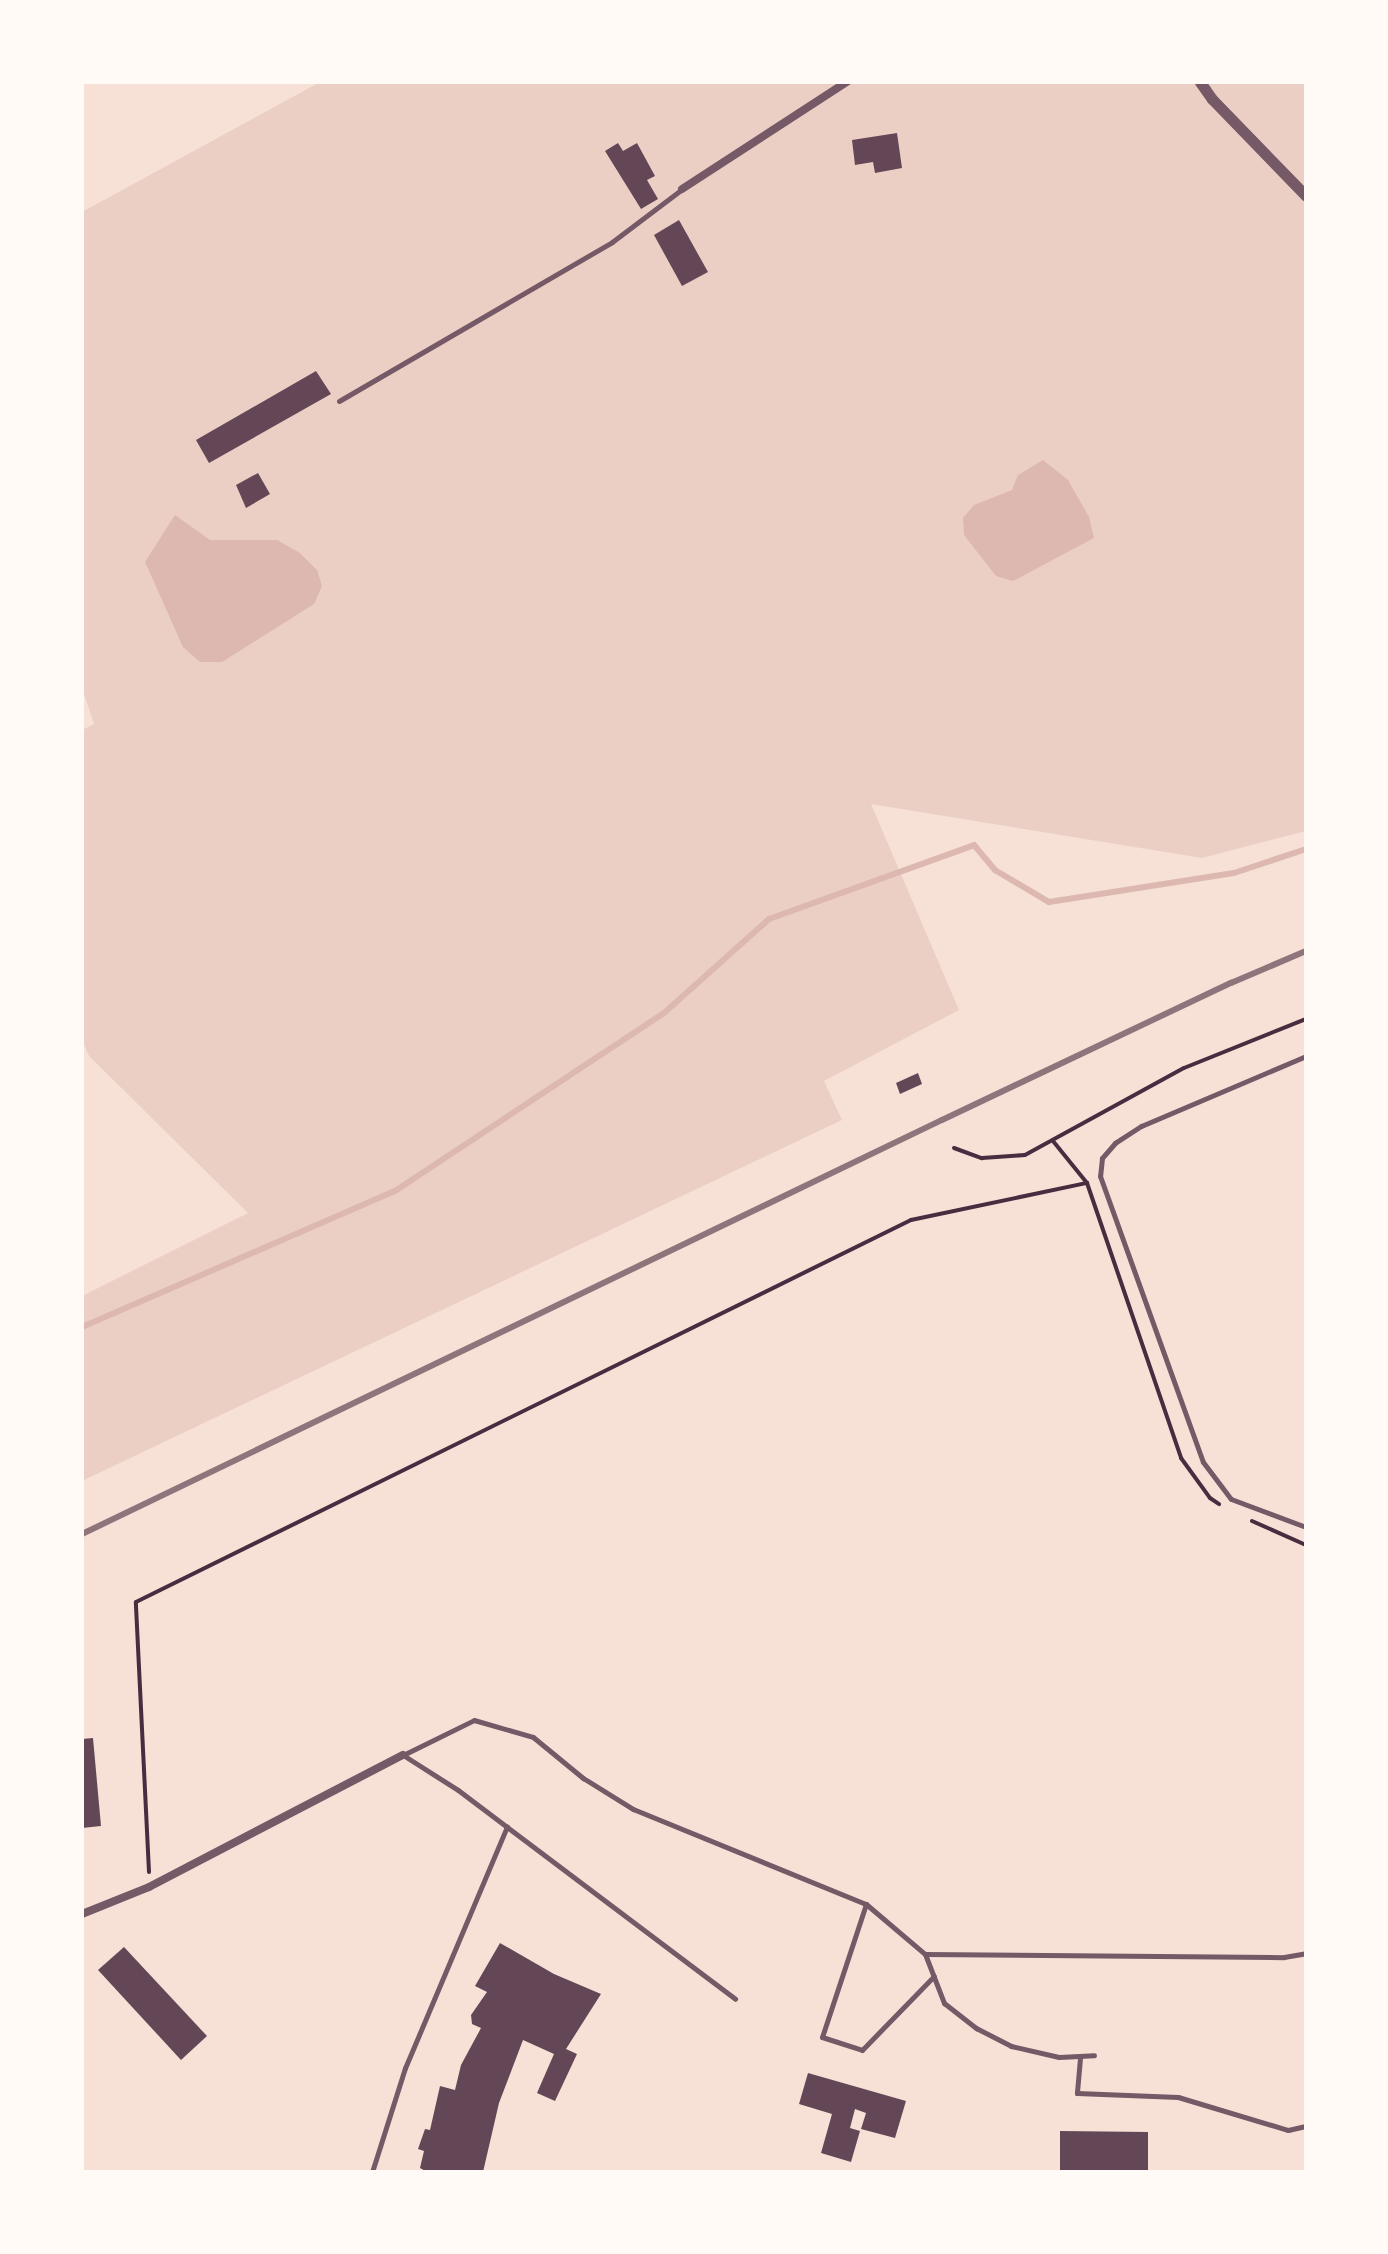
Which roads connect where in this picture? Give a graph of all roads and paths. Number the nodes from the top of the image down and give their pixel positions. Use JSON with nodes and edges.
{"nodes":[{"id":1,"x":847,"y":82,"type":"edge"},
{"id":2,"x":1200,"y":82,"type":"edge"},
{"id":3,"x":682,"y":189,"type":"joint"},
{"id":4,"x":1306,"y":196,"type":"edge"},
{"id":5,"x":339,"y":401,"type":"dead end"},
{"id":6,"x":1306,"y":1019,"type":"edge"},
{"id":7,"x":1306,"y":1056,"type":"edge"},
{"id":8,"x":954,"y":1148,"type":"dead end"},
{"id":9,"x":1087,"y":1183,"type":"dead end"},
{"id":10,"x":1306,"y":1527,"type":"edge"},
{"id":11,"x":403,"y":1755,"type":"junction"},
{"id":12,"x":507,"y":1827,"type":"junction"},
{"id":13,"x":149,"y":1887,"type":"junction"},
{"id":14,"x":866,"y":1904,"type":"junction"},
{"id":15,"x":82,"y":1914,"type":"edge"},
{"id":16,"x":1306,"y":1953,"type":"edge"},
{"id":17,"x":925,"y":1954,"type":"junction"},
{"id":18,"x":934,"y":1976,"type":"junction"},
{"id":19,"x":735,"y":1999,"type":"dead end"},
{"id":20,"x":1094,"y":2055,"type":"dead end"},
{"id":21,"x":1080,"y":2058,"type":"junction"},
{"id":22,"x":1306,"y":2126,"type":"edge"},
{"id":23,"x":372,"y":2172,"type":"edge"}],
"edges":[{"from":1,"to":3,"type":"street"},
{"from":2,"to":4,"type":"street"},
{"from":3,"to":5,"type":"lane"},
{"from":6,"to":8,"type":"path"},
{"from":7,"to":10,"type":"lane"},
{"from":9,"to":13,"type":"path"},
{"from":11,"to":12,"type":"lane"},
{"from":11,"to":13,"type":"street"},
{"from":11,"to":14,"type":"lane"},
{"from":12,"to":19,"type":"lane"},
{"from":12,"to":23,"type":"lane"},
{"from":13,"to":15,"type":"street"},
{"from":14,"to":17,"type":"lane"},
{"from":14,"to":18,"type":"lane"},
{"from":16,"to":17,"type":"lane"},
{"from":17,"to":18,"type":"lane"},
{"from":18,"to":21,"type":"lane"},
{"from":20,"to":21,"type":"lane"},
{"from":21,"to":22,"type":"lane"}]}
